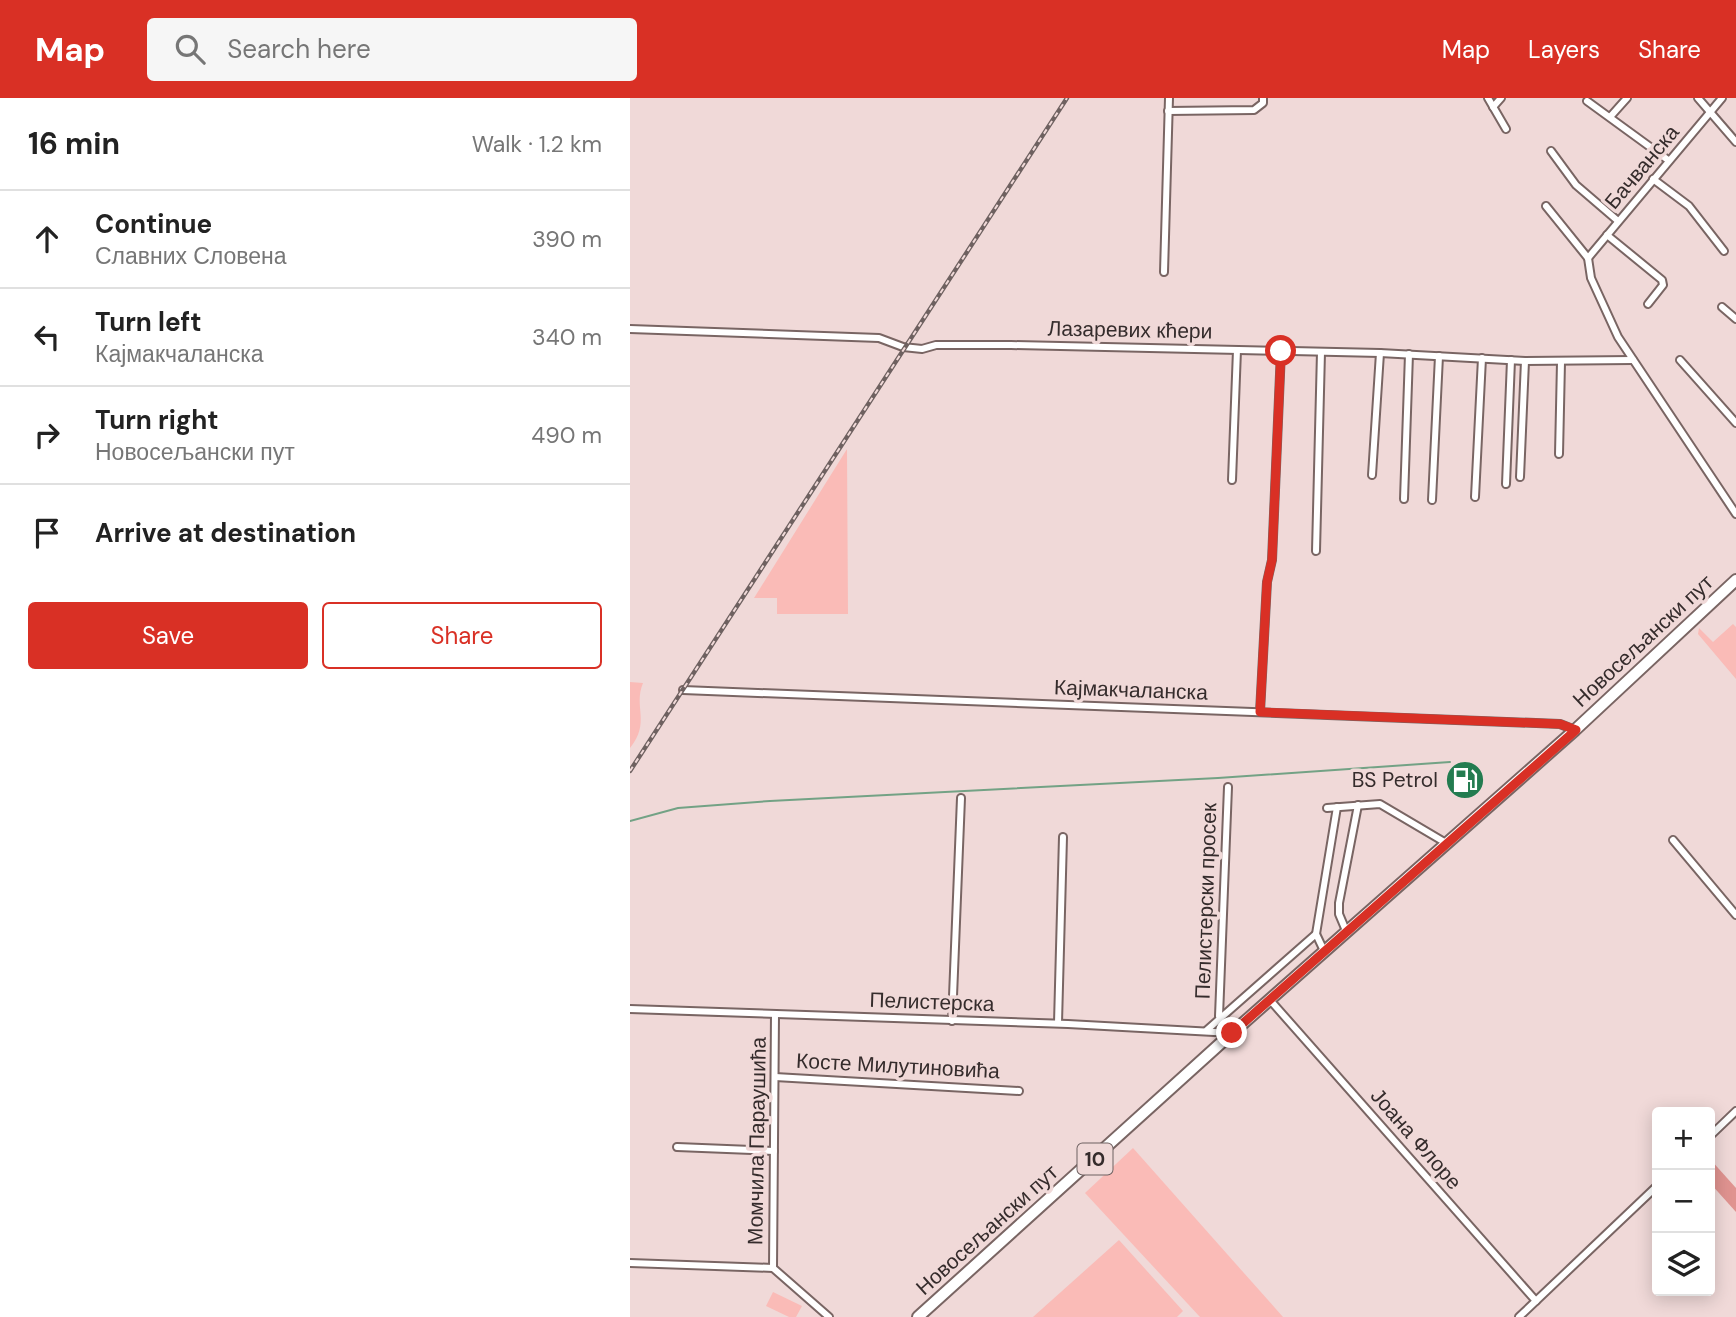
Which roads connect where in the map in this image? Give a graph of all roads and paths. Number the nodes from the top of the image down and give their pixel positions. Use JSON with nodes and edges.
{"nodes":[{"id":1,"x":1169,"y":98,"type":"edge"},
{"id":2,"x":1263,"y":98,"type":"edge"},
{"id":3,"x":1488,"y":98,"type":"edge"},
{"id":4,"x":1501,"y":98,"type":"edge"},
{"id":5,"x":1627,"y":98,"type":"edge"},
{"id":6,"x":1698,"y":98,"type":"edge"},
{"id":7,"x":1722,"y":98,"type":"edge"},
{"id":8,"x":1587,"y":101,"type":"dead end"},
{"id":9,"x":1493,"y":107,"type":"junction"},
{"id":10,"x":1168,"y":111,"type":"junction"},
{"id":11,"x":1710,"y":113,"type":"junction"},
{"id":12,"x":1610,"y":117,"type":"junction"},
{"id":13,"x":1506,"y":129,"type":"dead end"},
{"id":14,"x":1736,"y":142,"type":"edge"},
{"id":15,"x":1551,"y":151,"type":"dead end"},
{"id":16,"x":1668,"y":160,"type":"junction"},
{"id":17,"x":1653,"y":179,"type":"junction"},
{"id":18,"x":1546,"y":206,"type":"dead end"},
{"id":19,"x":1618,"y":221,"type":"junction"},
{"id":20,"x":1606,"y":235,"type":"junction"},
{"id":21,"x":1724,"y":251,"type":"dead end"},
{"id":22,"x":1588,"y":258,"type":"junction"},
{"id":23,"x":1164,"y":272,"type":"dead end"},
{"id":24,"x":1648,"y":304,"type":"dead end"},
{"id":25,"x":1722,"y":307,"type":"dead end"},
{"id":26,"x":1736,"y":319,"type":"edge"},
{"id":27,"x":630,"y":329,"type":"edge"},
{"id":28,"x":1237,"y":350,"type":"junction"},
{"id":29,"x":1281,"y":351,"type":"junction"},
{"id":30,"x":1321,"y":352,"type":"junction"},
{"id":31,"x":1380,"y":353,"type":"junction"},
{"id":32,"x":1409,"y":354,"type":"junction"},
{"id":33,"x":1439,"y":356,"type":"junction"},
{"id":34,"x":1482,"y":358,"type":"junction"},
{"id":35,"x":1511,"y":360,"type":"junction"},
{"id":36,"x":1633,"y":360,"type":"junction"},
{"id":37,"x":1680,"y":360,"type":"dead end"},
{"id":38,"x":1525,"y":361,"type":"junction"},
{"id":39,"x":1561,"y":362,"type":"junction"},
{"id":40,"x":1736,"y":423,"type":"edge"},
{"id":41,"x":1559,"y":454,"type":"dead end"},
{"id":42,"x":1372,"y":475,"type":"dead end"},
{"id":43,"x":1520,"y":477,"type":"dead end"},
{"id":44,"x":1232,"y":480,"type":"dead end"},
{"id":45,"x":1506,"y":484,"type":"dead end"},
{"id":46,"x":1475,"y":497,"type":"dead end"},
{"id":47,"x":1404,"y":499,"type":"dead end"},
{"id":48,"x":1433,"y":500,"type":"dead end"},
{"id":49,"x":1736,"y":514,"type":"edge"},
{"id":50,"x":1317,"y":551,"type":"dead end"},
{"id":51,"x":1736,"y":580,"type":"edge"},
{"id":52,"x":683,"y":690,"type":"dead end"},
{"id":53,"x":1260,"y":712,"type":"junction"},
{"id":54,"x":1576,"y":730,"type":"junction"},
{"id":55,"x":1228,"y":788,"type":"dead end"},
{"id":56,"x":961,"y":798,"type":"dead end"},
{"id":57,"x":1358,"y":805,"type":"junction"},
{"id":58,"x":1337,"y":807,"type":"junction"},
{"id":59,"x":1327,"y":808,"type":"dead end"},
{"id":60,"x":1063,"y":837,"type":"dead end"},
{"id":61,"x":1672,"y":840,"type":"dead end"},
{"id":62,"x":1446,"y":843,"type":"junction"},
{"id":63,"x":1736,"y":915,"type":"edge"},
{"id":64,"x":1347,"y":933,"type":"junction"},
{"id":65,"x":1316,"y":934,"type":"junction"},
{"id":66,"x":1325,"y":953,"type":"junction"},
{"id":67,"x":1270,"y":1000,"type":"junction"},
{"id":68,"x":630,"y":1009,"type":"edge"},
{"id":69,"x":775,"y":1014,"type":"junction"},
{"id":70,"x":1219,"y":1016,"type":"junction"},
{"id":71,"x":952,"y":1021,"type":"junction"},
{"id":72,"x":1058,"y":1023,"type":"junction"},
{"id":73,"x":1207,"y":1030,"type":"junction"},
{"id":74,"x":1232,"y":1033,"type":"junction"},
{"id":75,"x":775,"y":1077,"type":"junction"},
{"id":76,"x":1019,"y":1091,"type":"dead end"},
{"id":77,"x":1736,"y":1111,"type":"edge"},
{"id":78,"x":1715,"y":1131,"type":"edge"},
{"id":79,"x":677,"y":1147,"type":"dead end"},
{"id":80,"x":774,"y":1151,"type":"junction"},
{"id":81,"x":1652,"y":1191,"type":"edge"},
{"id":82,"x":630,"y":1263,"type":"edge"},
{"id":83,"x":773,"y":1268,"type":"junction"},
{"id":84,"x":1536,"y":1301,"type":"junction"},
{"id":85,"x":829,"y":1317,"type":"edge"},
{"id":86,"x":918,"y":1317,"type":"edge"},
{"id":87,"x":1519,"y":1317,"type":"edge"}],
"edges":[{"from":1,"to":10,"type":"street"},
{"from":2,"to":10,"type":"street"},
{"from":3,"to":9,"type":"street"},
{"from":4,"to":9,"type":"street"},
{"from":5,"to":12,"type":"street"},
{"from":6,"to":11,"type":"street"},
{"from":7,"to":11,"type":"street","name":"Бачванска"},
{"from":8,"to":12,"type":"street"},
{"from":9,"to":13,"type":"street"},
{"from":10,"to":23,"type":"street"},
{"from":11,"to":14,"type":"street"},
{"from":11,"to":16,"type":"street","name":"Бачванска"},
{"from":12,"to":16,"type":"street"},
{"from":15,"to":19,"type":"street"},
{"from":16,"to":17,"type":"street","name":"Бачванска"},
{"from":17,"to":19,"type":"street","name":"Бачванска"},
{"from":17,"to":21,"type":"street"},
{"from":18,"to":22,"type":"street"},
{"from":19,"to":20,"type":"street","name":"Бачванска"},
{"from":20,"to":22,"type":"street","name":"Бачванска"},
{"from":20,"to":24,"type":"street"},
{"from":22,"to":36,"type":"street"},
{"from":25,"to":26,"type":"street"},
{"from":27,"to":28,"type":"street","name":"Лазаревих кћери"},
{"from":28,"to":29,"type":"street","name":"Лазаревих кћери"},
{"from":28,"to":44,"type":"street"},
{"from":29,"to":30,"type":"street","name":"Лазаревих кћери"},
{"from":29,"to":53,"type":"street"},
{"from":30,"to":31,"type":"street","name":"Лазаревих кћери"},
{"from":30,"to":50,"type":"street"},
{"from":31,"to":32,"type":"street","name":"Лазаревих кћери"},
{"from":31,"to":42,"type":"street"},
{"from":32,"to":33,"type":"street","name":"Лазаревих кћери"},
{"from":32,"to":47,"type":"street"},
{"from":33,"to":34,"type":"street","name":"Лазаревих кћери"},
{"from":33,"to":48,"type":"street"},
{"from":34,"to":35,"type":"street","name":"Лазаревих кћери"},
{"from":34,"to":46,"type":"street"},
{"from":35,"to":38,"type":"street","name":"Лазаревих кћери"},
{"from":35,"to":45,"type":"street"},
{"from":36,"to":39,"type":"street","name":"Лазаревих кћери"},
{"from":36,"to":49,"type":"street"},
{"from":37,"to":40,"type":"street"},
{"from":38,"to":39,"type":"street","name":"Лазаревих кћери"},
{"from":38,"to":43,"type":"street"},
{"from":39,"to":41,"type":"street"},
{"from":51,"to":54,"type":"main road","name":"Новосељански пут","number":"10"},
{"from":52,"to":53,"type":"street","name":"Кајмакчаланска"},
{"from":53,"to":54,"type":"street","name":"Кајмакчаланска"},
{"from":54,"to":62,"type":"main road","name":"Новосељански пут","number":"10"},
{"from":55,"to":70,"type":"street","name":"Пелистерски просек"},
{"from":56,"to":71,"type":"street"},
{"from":57,"to":58,"type":"street"},
{"from":57,"to":62,"type":"street"},
{"from":57,"to":64,"type":"street"},
{"from":58,"to":59,"type":"street"},
{"from":58,"to":65,"type":"street"},
{"from":60,"to":72,"type":"street"},
{"from":61,"to":63,"type":"street"},
{"from":62,"to":64,"type":"main road","name":"Новосељански пут","number":"10"},
{"from":64,"to":66,"type":"main road","name":"Новосељански пут","number":"10"},
{"from":65,"to":66,"type":"street"},
{"from":65,"to":70,"type":"street"},
{"from":66,"to":67,"type":"main road","name":"Новосељански пут","number":"10"},
{"from":67,"to":74,"type":"main road","name":"Новосељански пут","number":"10"},
{"from":67,"to":84,"type":"street","name":"Јоана Флоре"},
{"from":68,"to":69,"type":"street","name":"Пелистерска"},
{"from":69,"to":71,"type":"street","name":"Пелистерска"},
{"from":69,"to":75,"type":"street","name":"Момчила Параушића"},
{"from":70,"to":73,"type":"street"},
{"from":71,"to":72,"type":"street","name":"Пелистерска"},
{"from":72,"to":73,"type":"street","name":"Пелистерска"},
{"from":73,"to":74,"type":"street","name":"Пелистерска"},
{"from":74,"to":86,"type":"main road","name":"Новосељански пут","number":"10"},
{"from":75,"to":76,"type":"street","name":"Косте Милутиновића"},
{"from":75,"to":80,"type":"street","name":"Момчила Параушића"},
{"from":77,"to":78,"type":"street"},
{"from":79,"to":80,"type":"street"},
{"from":80,"to":83,"type":"street","name":"Момчила Параушића"},
{"from":81,"to":84,"type":"street"},
{"from":82,"to":83,"type":"street"},
{"from":83,"to":85,"type":"street"},
{"from":84,"to":87,"type":"street"}]}
